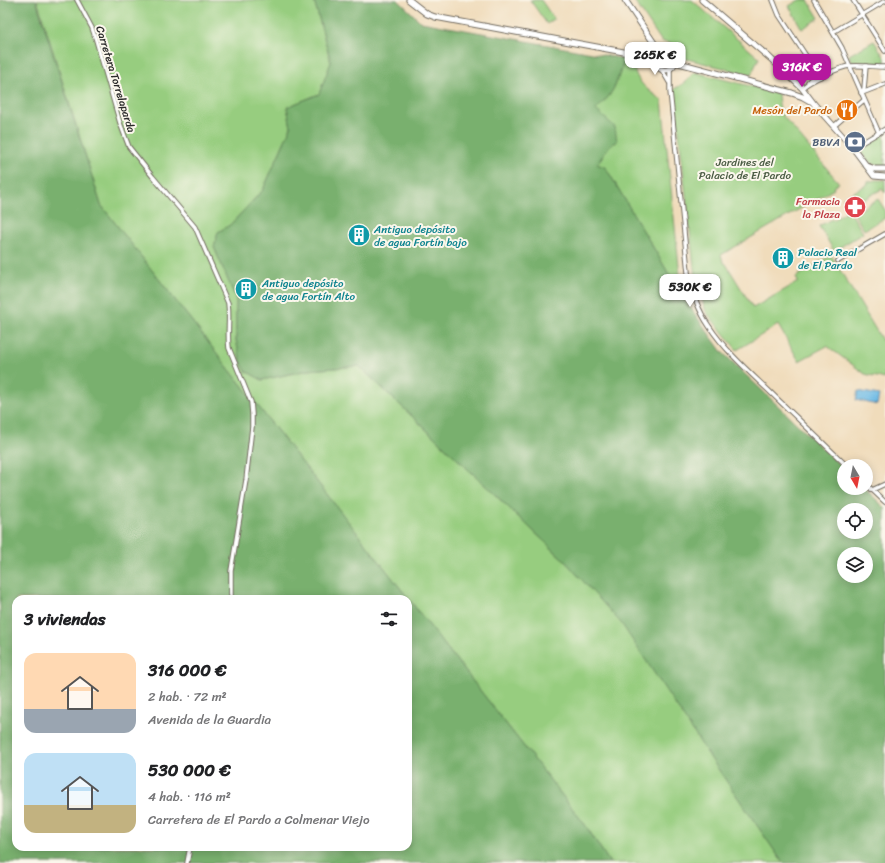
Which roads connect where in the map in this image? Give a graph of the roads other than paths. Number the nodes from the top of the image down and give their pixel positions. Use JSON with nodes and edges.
{"nodes":[{"id":1,"x":77,"y":0,"type":"edge"},
{"id":2,"x":409,"y":0,"type":"edge"},
{"id":3,"x":625,"y":0,"type":"edge"},
{"id":4,"x":702,"y":0,"type":"edge"},
{"id":5,"x":773,"y":0,"type":"edge"},
{"id":6,"x":814,"y":0,"type":"edge"},
{"id":7,"x":853,"y":0,"type":"edge"},
{"id":8,"x":885,"y":1,"type":"edge"},
{"id":9,"x":862,"y":14,"type":"junction"},
{"id":10,"x":832,"y":32,"type":"junction"},
{"id":11,"x":884,"y":49,"type":"edge"},
{"id":12,"x":660,"y":52,"type":"junction"},
{"id":13,"x":656,"y":58,"type":"junction"},
{"id":14,"x":675,"y":62,"type":"junction"},
{"id":15,"x":849,"y":66,"type":"junction"},
{"id":16,"x":866,"y":66,"type":"junction"},
{"id":17,"x":885,"y":68,"type":"edge"},
{"id":18,"x":670,"y":69,"type":"junction"},
{"id":19,"x":662,"y":70,"type":"junction"},
{"id":20,"x":817,"y":73,"type":"junction"},
{"id":21,"x":790,"y":76,"type":"junction"},
{"id":22,"x":820,"y":77,"type":"junction"},
{"id":23,"x":885,"y":84,"type":"edge"},
{"id":24,"x":670,"y":85,"type":"junction"},
{"id":25,"x":804,"y":86,"type":"junction"},
{"id":26,"x":790,"y":92,"type":"junction"},
{"id":27,"x":861,"y":93,"type":"junction"},
{"id":28,"x":803,"y":97,"type":"junction"},
{"id":29,"x":864,"y":100,"type":"junction"},
{"id":30,"x":814,"y":104,"type":"junction"},
{"id":31,"x":834,"y":126,"type":"junction"},
{"id":32,"x":885,"y":129,"type":"edge"},
{"id":33,"x":878,"y":133,"type":"junction"},
{"id":34,"x":852,"y":148,"type":"junction"},
{"id":35,"x":868,"y":168,"type":"junction"},
{"id":36,"x":885,"y":169,"type":"edge"},
{"id":37,"x":885,"y":177,"type":"edge"},
{"id":38,"x":885,"y":234,"type":"edge"},
{"id":39,"x":838,"y":261,"type":"dead end"},
{"id":40,"x":840,"y":459,"type":"edge"},
{"id":41,"x":885,"y":484,"type":"edge"},
{"id":42,"x":873,"y":490,"type":"edge"},
{"id":43,"x":873,"y":491,"type":"edge"},
{"id":44,"x":885,"y":502,"type":"edge"},
{"id":45,"x":231,"y":595,"type":"edge"},
{"id":46,"x":189,"y":851,"type":"edge"},
{"id":47,"x":187,"y":863,"type":"edge"}],
"edges":[{"from":1,"to":45,"type":"street","name":"Carretera Torrelaparda"},
{"from":2,"to":13,"type":"street"},
{"from":3,"to":12,"type":"street"},
{"from":4,"to":21,"type":"street"},
{"from":5,"to":20,"type":"street"},
{"from":6,"to":10,"type":"street"},
{"from":7,"to":9,"type":"street"},
{"from":8,"to":9,"type":"street"},
{"from":9,"to":10,"type":"street"},
{"from":9,"to":11,"type":"street"},
{"from":10,"to":15,"type":"street"},
{"from":12,"to":13,"type":"street"},
{"from":12,"to":14,"type":"street"},
{"from":13,"to":19,"type":"street"},
{"from":14,"to":18,"type":"street"},
{"from":14,"to":26,"type":"street"},
{"from":15,"to":16,"type":"street"},
{"from":15,"to":22,"type":"street"},
{"from":15,"to":27,"type":"street"},
{"from":16,"to":17,"type":"street"},
{"from":16,"to":27,"type":"street"},
{"from":18,"to":19,"type":"street"},
{"from":18,"to":24,"type":"street"},
{"from":19,"to":24,"type":"street"},
{"from":20,"to":22,"type":"street"},
{"from":20,"to":25,"type":"street"},
{"from":21,"to":25,"type":"street"},
{"from":21,"to":26,"type":"street"},
{"from":22,"to":25,"type":"street"},
{"from":23,"to":27,"type":"street"},
{"from":24,"to":40,"type":"street"},
{"from":25,"to":26,"type":"street"},
{"from":25,"to":28,"type":"street"},
{"from":25,"to":30,"type":"street"},
{"from":26,"to":28,"type":"street"},
{"from":27,"to":29,"type":"street"},
{"from":28,"to":30,"type":"street"},
{"from":29,"to":31,"type":"street"},
{"from":29,"to":33,"type":"street"},
{"from":30,"to":31,"type":"street"},
{"from":31,"to":34,"type":"street"},
{"from":32,"to":33,"type":"street"},
{"from":33,"to":34,"type":"street"},
{"from":34,"to":35,"type":"street"},
{"from":35,"to":36,"type":"street"},
{"from":35,"to":37,"type":"street"},
{"from":38,"to":39,"type":"street"},
{"from":41,"to":42,"type":"street"},
{"from":43,"to":44,"type":"street"},
{"from":46,"to":47,"type":"street"}]}
